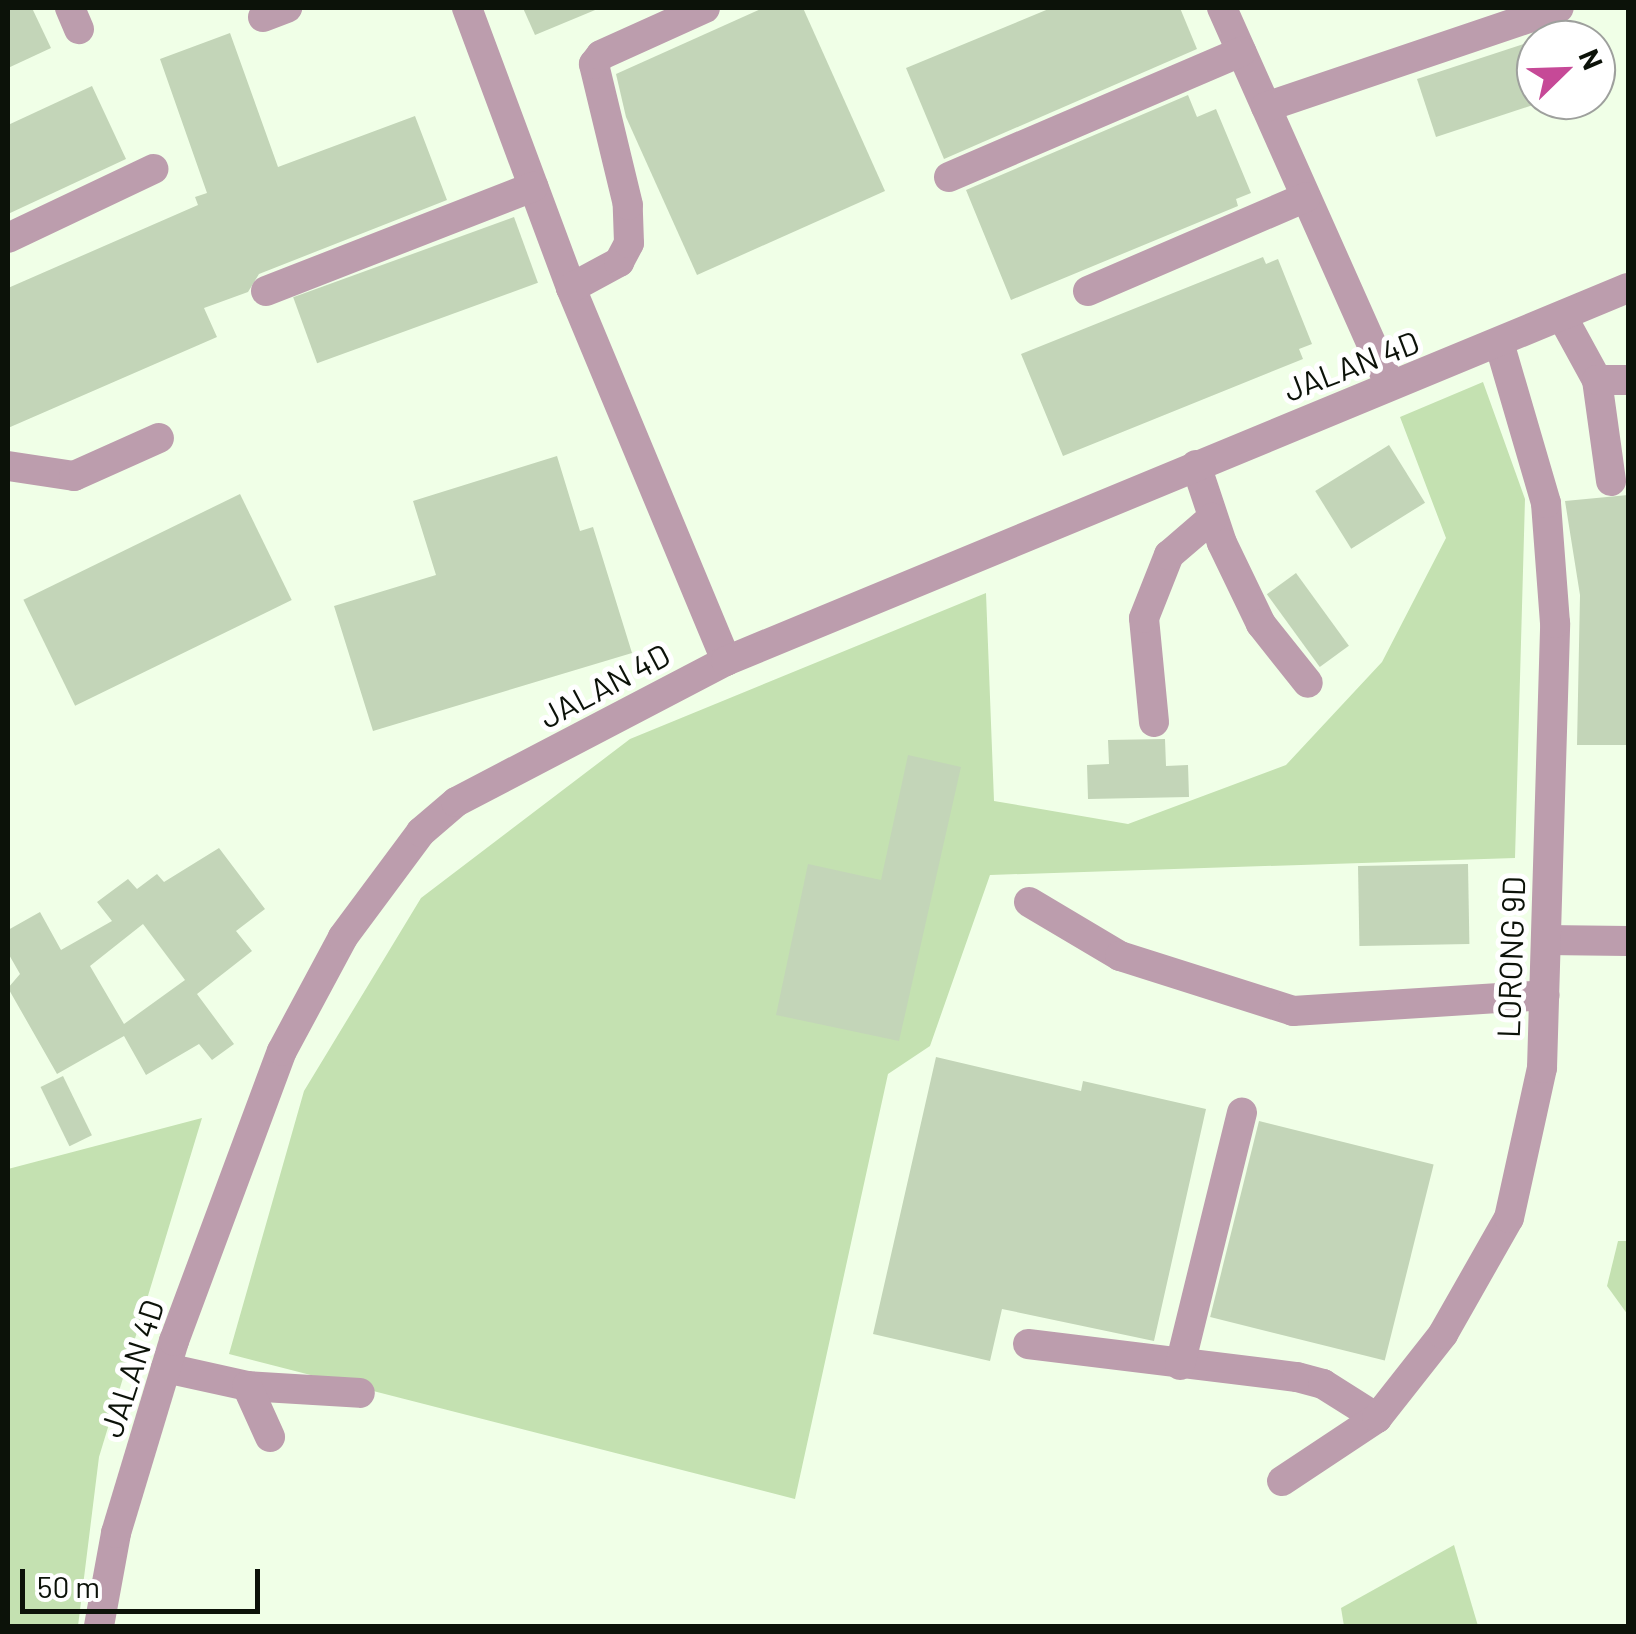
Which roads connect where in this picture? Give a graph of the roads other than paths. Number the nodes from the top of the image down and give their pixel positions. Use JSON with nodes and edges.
{"nodes":[{"id":1,"x":467,"y":8,"type":"edge"},
{"id":2,"x":705,"y":8,"type":"edge"},
{"id":3,"x":1222,"y":8,"type":"edge"},
{"id":4,"x":1560,"y":8,"type":"edge"},
{"id":5,"x":1241,"y":52,"type":"junction"},
{"id":6,"x":1266,"y":107,"type":"junction"},
{"id":7,"x":153,"y":169,"type":"dead end"},
{"id":8,"x":950,"y":177,"type":"dead end"},
{"id":9,"x":534,"y":186,"type":"junction"},
{"id":10,"x":1306,"y":197,"type":"junction"},
{"id":11,"x":8,"y":238,"type":"edge"},
{"id":12,"x":572,"y":288,"type":"junction"},
{"id":13,"x":1628,"y":288,"type":"edge"},
{"id":14,"x":266,"y":291,"type":"dead end"},
{"id":15,"x":1088,"y":291,"type":"dead end"},
{"id":16,"x":1563,"y":318,"type":"junction"},
{"id":17,"x":1500,"y":346,"type":"junction"},
{"id":18,"x":1597,"y":380,"type":"junction"},
{"id":19,"x":1628,"y":380,"type":"edge"},
{"id":20,"x":1390,"y":385,"type":"junction"},
{"id":21,"x":159,"y":438,"type":"dead end"},
{"id":22,"x":1196,"y":465,"type":"junction"},
{"id":23,"x":8,"y":466,"type":"edge"},
{"id":24,"x":1611,"y":481,"type":"dead end"},
{"id":25,"x":1212,"y":518,"type":"junction"},
{"id":26,"x":726,"y":661,"type":"junction"},
{"id":27,"x":1308,"y":683,"type":"dead end"},
{"id":28,"x":1154,"y":722,"type":"dead end"},
{"id":29,"x":1030,"y":902,"type":"dead end"},
{"id":30,"x":1546,"y":940,"type":"junction"},
{"id":31,"x":1628,"y":942,"type":"edge"},
{"id":32,"x":1544,"y":995,"type":"junction"},
{"id":33,"x":1242,"y":1112,"type":"dead end"},
{"id":34,"x":1028,"y":1344,"type":"dead end"},
{"id":35,"x":1180,"y":1365,"type":"junction"},
{"id":36,"x":166,"y":1368,"type":"junction"},
{"id":37,"x":247,"y":1386,"type":"junction"},
{"id":38,"x":360,"y":1393,"type":"dead end"},
{"id":39,"x":1377,"y":1418,"type":"junction"},
{"id":40,"x":270,"y":1437,"type":"dead end"},
{"id":41,"x":1282,"y":1481,"type":"dead end"},
{"id":42,"x":99,"y":1626,"type":"edge"}],
"edges":[{"from":1,"to":9,"type":"street"},
{"from":2,"to":12,"type":"street"},
{"from":3,"to":5,"type":"street"},
{"from":4,"to":6,"type":"street"},
{"from":5,"to":6,"type":"street"},
{"from":5,"to":8,"type":"street"},
{"from":6,"to":10,"type":"street"},
{"from":7,"to":11,"type":"street"},
{"from":9,"to":12,"type":"street"},
{"from":9,"to":14,"type":"street"},
{"from":10,"to":15,"type":"street"},
{"from":10,"to":20,"type":"street"},
{"from":12,"to":26,"type":"street"},
{"from":13,"to":16,"type":"street","name":"JALAN 4D"},
{"from":16,"to":17,"type":"street","name":"JALAN 4D"},
{"from":16,"to":18,"type":"street"},
{"from":17,"to":20,"type":"street","name":"JALAN 4D"},
{"from":17,"to":30,"type":"street","name":"LORONG 9D"},
{"from":18,"to":19,"type":"street"},
{"from":18,"to":24,"type":"street"},
{"from":20,"to":22,"type":"street","name":"JALAN 4D"},
{"from":21,"to":23,"type":"street"},
{"from":22,"to":25,"type":"street"},
{"from":22,"to":26,"type":"street","name":"JALAN 4D"},
{"from":25,"to":27,"type":"street"},
{"from":25,"to":28,"type":"street"},
{"from":26,"to":36,"type":"street","name":"JALAN 4D"},
{"from":29,"to":32,"type":"street"},
{"from":30,"to":31,"type":"street"},
{"from":30,"to":32,"type":"street","name":"LORONG 9D"},
{"from":32,"to":39,"type":"street","name":"LORONG 9D"},
{"from":33,"to":35,"type":"street"},
{"from":34,"to":35,"type":"street"},
{"from":35,"to":39,"type":"street"},
{"from":36,"to":37,"type":"street"},
{"from":36,"to":42,"type":"street","name":"JALAN 4D"},
{"from":37,"to":38,"type":"street"},
{"from":37,"to":40,"type":"street"},
{"from":39,"to":41,"type":"street","name":"LORONG 9D"}]}
